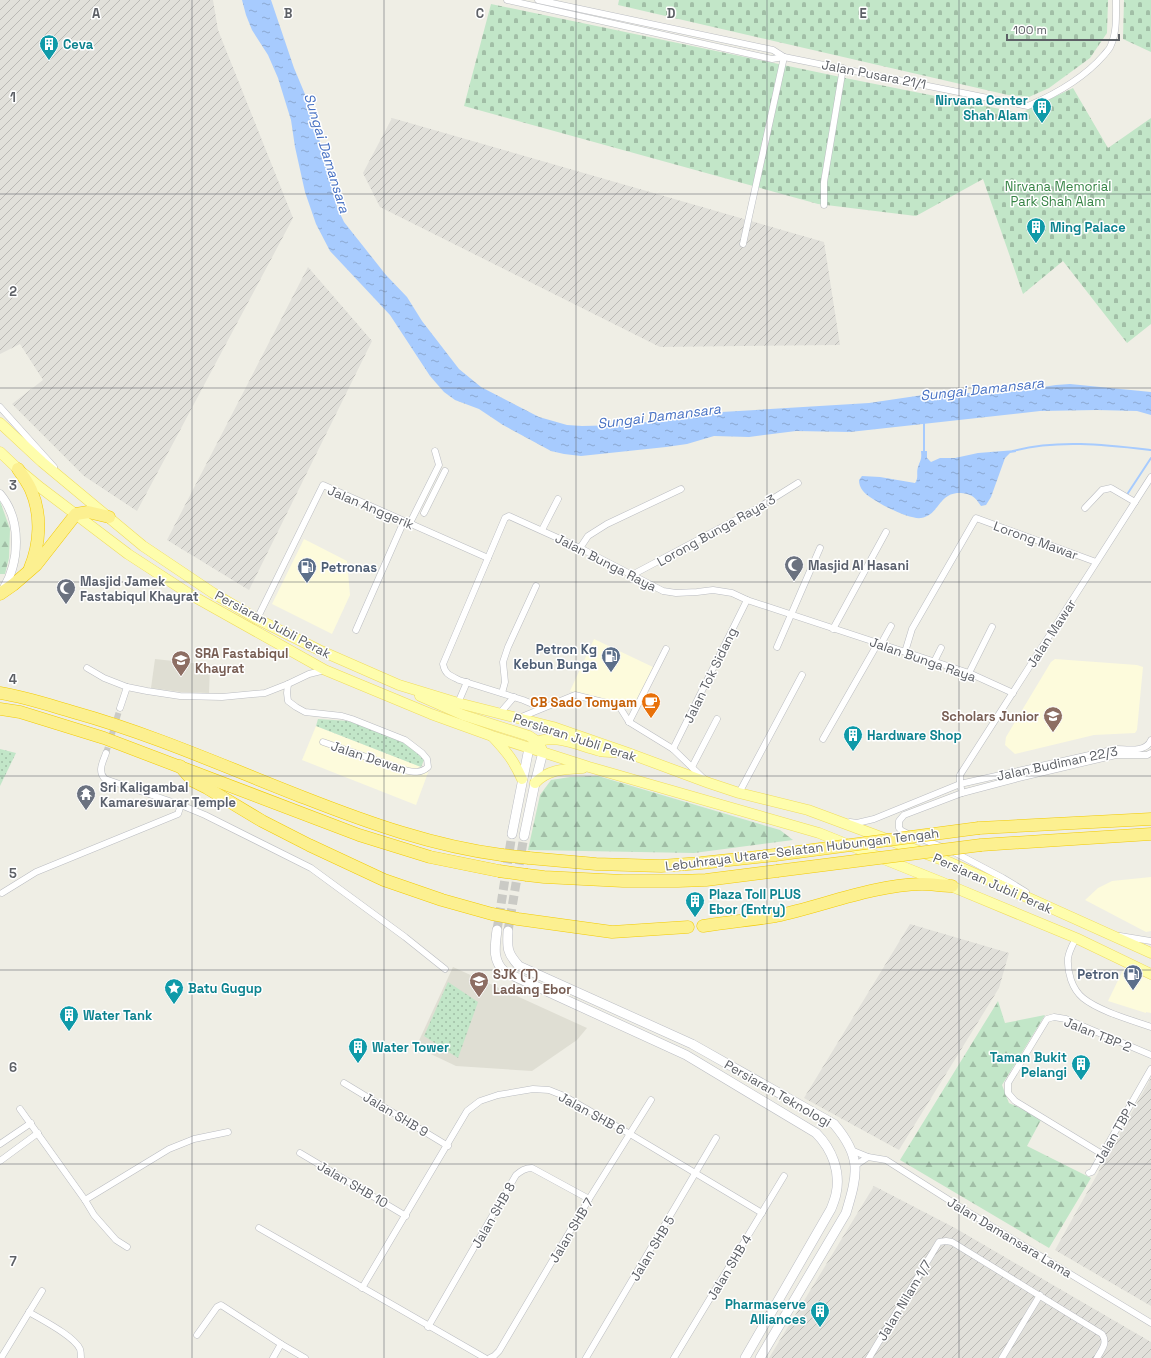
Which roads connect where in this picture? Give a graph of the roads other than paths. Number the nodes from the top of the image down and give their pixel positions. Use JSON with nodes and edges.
{"nodes":[{"id":1,"x":507,"y":0,"type":"edge"},
{"id":2,"x":538,"y":0,"type":"edge"},
{"id":3,"x":1116,"y":0,"type":"edge"},
{"id":4,"x":784,"y":57,"type":"junction"},
{"id":5,"x":843,"y":68,"type":"junction"},
{"id":6,"x":824,"y":205,"type":"dead end"},
{"id":7,"x":743,"y":244,"type":"dead end"},
{"id":8,"x":0,"y":407,"type":"edge"},
{"id":9,"x":0,"y":422,"type":"edge"},
{"id":10,"x":435,"y":451,"type":"dead end"},
{"id":11,"x":0,"y":452,"type":"edge"},
{"id":12,"x":18,"y":469,"type":"junction"},
{"id":13,"x":445,"y":471,"type":"dead end"},
{"id":14,"x":1151,"y":477,"type":"edge"},
{"id":15,"x":798,"y":483,"type":"dead end"},
{"id":16,"x":72,"y":487,"type":"junction"},
{"id":17,"x":680,"y":489,"type":"dead end"},
{"id":18,"x":0,"y":494,"type":"edge"},
{"id":19,"x":422,"y":498,"type":"junction"},
{"id":20,"x":558,"y":499,"type":"dead end"},
{"id":21,"x":430,"y":502,"type":"junction"},
{"id":22,"x":1135,"y":502,"type":"junction"},
{"id":23,"x":1085,"y":508,"type":"dead end"},
{"id":24,"x":424,"y":513,"type":"dead end"},
{"id":25,"x":76,"y":514,"type":"junction"},
{"id":26,"x":109,"y":518,"type":"junction"},
{"id":27,"x":407,"y":522,"type":"junction"},
{"id":28,"x":542,"y":530,"type":"junction"},
{"id":29,"x":886,"y":532,"type":"dead end"},
{"id":30,"x":580,"y":548,"type":"junction"},
{"id":31,"x":820,"y":548,"type":"dead end"},
{"id":32,"x":488,"y":558,"type":"junction"},
{"id":33,"x":1096,"y":562,"type":"junction"},
{"id":34,"x":29,"y":571,"type":"junction"},
{"id":35,"x":632,"y":575,"type":"junction"},
{"id":36,"x":536,"y":586,"type":"dead end"},
{"id":37,"x":0,"y":593,"type":"edge"},
{"id":38,"x":747,"y":600,"type":"junction"},
{"id":39,"x":791,"y":615,"type":"junction"},
{"id":40,"x":257,"y":619,"type":"junction"},
{"id":41,"x":891,"y":626,"type":"dead end"},
{"id":42,"x":992,"y":627,"type":"dead end"},
{"id":43,"x":833,"y":629,"type":"junction"},
{"id":44,"x":356,"y":630,"type":"dead end"},
{"id":45,"x":880,"y":644,"type":"junction"},
{"id":46,"x":777,"y":647,"type":"dead end"},
{"id":47,"x":941,"y":648,"type":"dead end"},
{"id":48,"x":666,"y":649,"type":"dead end"},
{"id":49,"x":905,"y":652,"type":"junction"},
{"id":50,"x":934,"y":662,"type":"junction"},
{"id":51,"x":87,"y":668,"type":"dead end"},
{"id":52,"x":326,"y":670,"type":"junction"},
{"id":53,"x":969,"y":673,"type":"junction"},
{"id":54,"x":802,"y":675,"type":"dead end"},
{"id":55,"x":467,"y":682,"type":"junction"},
{"id":56,"x":288,"y":684,"type":"junction"},
{"id":57,"x":399,"y":685,"type":"junction"},
{"id":58,"x":127,"y":687,"type":"junction"},
{"id":59,"x":0,"y":693,"type":"edge"},
{"id":60,"x":502,"y":693,"type":"junction"},
{"id":61,"x":1013,"y":693,"type":"junction"},
{"id":62,"x":514,"y":697,"type":"junction"},
{"id":63,"x":458,"y":703,"type":"junction"},
{"id":64,"x":120,"y":708,"type":"tunnel mouth"},
{"id":65,"x":542,"y":708,"type":"junction"},
{"id":66,"x":0,"y":709,"type":"edge"},
{"id":67,"x":500,"y":714,"type":"junction"},
{"id":68,"x":518,"y":718,"type":"junction"},
{"id":69,"x":717,"y":719,"type":"dead end"},
{"id":70,"x":629,"y":722,"type":"junction"},
{"id":71,"x":492,"y":736,"type":"junction"},
{"id":72,"x":823,"y":739,"type":"dead end"},
{"id":73,"x":1151,"y":740,"type":"edge"},
{"id":74,"x":323,"y":742,"type":"dead end"},
{"id":75,"x":538,"y":742,"type":"junction"},
{"id":76,"x":529,"y":748,"type":"junction"},
{"id":77,"x":673,"y":749,"type":"junction"},
{"id":78,"x":543,"y":752,"type":"junction"},
{"id":79,"x":106,"y":753,"type":"tunnel mouth"},
{"id":80,"x":628,"y":753,"type":"junction"},
{"id":81,"x":1151,"y":753,"type":"edge"},
{"id":82,"x":180,"y":766,"type":"junction"},
{"id":83,"x":692,"y":767,"type":"junction"},
{"id":84,"x":589,"y":768,"type":"junction"},
{"id":85,"x":522,"y":779,"type":"junction"},
{"id":86,"x":535,"y":783,"type":"junction"},
{"id":87,"x":709,"y":784,"type":"junction"},
{"id":88,"x":960,"y":784,"type":"junction"},
{"id":89,"x":739,"y":793,"type":"junction"},
{"id":90,"x":962,"y":793,"type":"junction"},
{"id":91,"x":181,"y":805,"type":"junction"},
{"id":92,"x":1151,"y":819,"type":"edge"},
{"id":93,"x":835,"y":821,"type":"junction"},
{"id":94,"x":512,"y":834,"type":"tunnel mouth"},
{"id":95,"x":1151,"y":834,"type":"edge"},
{"id":96,"x":524,"y":836,"type":"tunnel mouth"},
{"id":97,"x":952,"y":886,"type":"junction"},
{"id":98,"x":2,"y":893,"type":"dead end"},
{"id":99,"x":1054,"y":910,"type":"junction"},
{"id":100,"x":703,"y":926,"type":"dead end"},
{"id":101,"x":688,"y":927,"type":"dead end"},
{"id":102,"x":498,"y":930,"type":"tunnel mouth"},
{"id":103,"x":508,"y":930,"type":"tunnel mouth"},
{"id":104,"x":1109,"y":933,"type":"junction"},
{"id":105,"x":1076,"y":938,"type":"junction"},
{"id":106,"x":1151,"y":941,"type":"edge"},
{"id":107,"x":1151,"y":953,"type":"edge"},
{"id":108,"x":445,"y":969,"type":"dead end"},
{"id":109,"x":1151,"y":974,"type":"edge"},
{"id":110,"x":1151,"y":1027,"type":"edge"},
{"id":111,"x":1151,"y":1055,"type":"edge"},
{"id":112,"x":1151,"y":1068,"type":"edge"},
{"id":113,"x":344,"y":1083,"type":"dead end"},
{"id":114,"x":651,"y":1100,"type":"dead end"},
{"id":115,"x":20,"y":1109,"type":"dead end"},
{"id":116,"x":31,"y":1123,"type":"junction"},
{"id":117,"x":228,"y":1132,"type":"dead end"},
{"id":118,"x":38,"y":1133,"type":"junction"},
{"id":119,"x":630,"y":1134,"type":"junction"},
{"id":120,"x":716,"y":1138,"type":"dead end"},
{"id":121,"x":0,"y":1144,"type":"edge"},
{"id":122,"x":448,"y":1146,"type":"junction"},
{"id":123,"x":851,"y":1150,"type":"junction"},
{"id":124,"x":300,"y":1153,"type":"dead end"},
{"id":125,"x":1102,"y":1154,"type":"junction"},
{"id":126,"x":868,"y":1157,"type":"junction"},
{"id":127,"x":0,"y":1162,"type":"edge"},
{"id":128,"x":856,"y":1165,"type":"junction"},
{"id":129,"x":1089,"y":1173,"type":"dead end"},
{"id":130,"x":696,"y":1174,"type":"junction"},
{"id":131,"x":784,"y":1176,"type":"dead end"},
{"id":132,"x":589,"y":1199,"type":"junction"},
{"id":133,"x":85,"y":1200,"type":"junction"},
{"id":134,"x":762,"y":1213,"type":"junction"},
{"id":135,"x":406,"y":1216,"type":"junction"},
{"id":136,"x":259,"y":1228,"type":"dead end"},
{"id":137,"x":127,"y":1246,"type":"dead end"},
{"id":138,"x":362,"y":1288,"type":"junction"},
{"id":139,"x":42,"y":1291,"type":"dead end"},
{"id":140,"x":1040,"y":1295,"type":"junction"},
{"id":141,"x":29,"y":1312,"type":"junction"},
{"id":142,"x":1151,"y":1323,"type":"edge"},
{"id":143,"x":428,"y":1327,"type":"junction"},
{"id":144,"x":197,"y":1335,"type":"dead end"},
{"id":145,"x":281,"y":1344,"type":"junction"},
{"id":146,"x":1,"y":1358,"type":"edge"},
{"id":147,"x":81,"y":1358,"type":"edge"},
{"id":148,"x":273,"y":1358,"type":"edge"},
{"id":149,"x":305,"y":1358,"type":"edge"},
{"id":150,"x":485,"y":1358,"type":"edge"},
{"id":151,"x":490,"y":1358,"type":"edge"},
{"id":152,"x":586,"y":1358,"type":"edge"},
{"id":153,"x":674,"y":1358,"type":"edge"},
{"id":154,"x":745,"y":1358,"type":"edge"},
{"id":155,"x":760,"y":1358,"type":"edge"},
{"id":156,"x":869,"y":1358,"type":"edge"},
{"id":157,"x":1002,"y":1358,"type":"edge"},
{"id":158,"x":1098,"y":1358,"type":"edge"}],
"edges":[{"from":1,"to":4,"type":"street","name":"Jalan Pusara 21/1"},
{"from":2,"to":4,"type":"street","name":"Jalan Pusara 21/1"},
{"from":3,"to":5,"type":"street","name":"Jalan Pusara 21/1"},
{"from":4,"to":5,"type":"street","name":"Jalan Pusara 21/1"},
{"from":4,"to":7,"type":"street"},
{"from":5,"to":6,"type":"street"},
{"from":8,"to":16,"type":"street"},
{"from":9,"to":16,"type":"main road","name":"Persiaran Jubli Perak"},
{"from":10,"to":19,"type":"street"},
{"from":11,"to":12,"type":"main road","name":"Persiaran Jubli Perak"},
{"from":12,"to":25,"type":"main road","name":"Persiaran Jubli Perak"},
{"from":12,"to":34,"type":"highway"},
{"from":13,"to":21,"type":"street"},
{"from":14,"to":22,"type":"street","name":"Jalan Mawar"},
{"from":15,"to":35,"type":"street","name":"Lorong Bunga Raya 3"},
{"from":16,"to":26,"type":"main road","name":"Persiaran Jubli Perak"},
{"from":17,"to":30,"type":"street"},
{"from":18,"to":37,"type":"street"},
{"from":19,"to":21,"type":"street"},
{"from":19,"to":27,"type":"street"},
{"from":20,"to":28,"type":"street"},
{"from":21,"to":24,"type":"street"},
{"from":22,"to":23,"type":"street"},
{"from":22,"to":33,"type":"street","name":"Jalan Mawar"},
{"from":25,"to":26,"type":"highway"},
{"from":25,"to":34,"type":"highway"},
{"from":25,"to":52,"type":"main road","name":"Persiaran Jubli Perak"},
{"from":26,"to":40,"type":"main road","name":"Persiaran Jubli Perak"},
{"from":27,"to":32,"type":"street","name":"Jalan Anggerik"},
{"from":27,"to":40,"type":"street","name":"Jalan Anggerik"},
{"from":27,"to":44,"type":"street"},
{"from":28,"to":30,"type":"street","name":"Jalan Bunga Raya"},
{"from":28,"to":32,"type":"street","name":"Jalan Bunga Raya"},
{"from":29,"to":43,"type":"street"},
{"from":30,"to":35,"type":"street","name":"Jalan Bunga Raya"},
{"from":31,"to":39,"type":"street"},
{"from":32,"to":55,"type":"street","name":"Jalan Bunga Raya"},
{"from":33,"to":49,"type":"street","name":"Lorong Mawar"},
{"from":33,"to":61,"type":"street","name":"Jalan Mawar"},
{"from":34,"to":37,"type":"highway"},
{"from":35,"to":38,"type":"street","name":"Jalan Bunga Raya"},
{"from":36,"to":60,"type":"street"},
{"from":38,"to":39,"type":"street","name":"Jalan Bunga Raya"},
{"from":38,"to":77,"type":"street","name":"Jalan Tok Sidang"},
{"from":39,"to":43,"type":"street","name":"Jalan Bunga Raya"},
{"from":39,"to":46,"type":"street"},
{"from":40,"to":57,"type":"main road","name":"Persiaran Jubli Perak"},
{"from":41,"to":45,"type":"street"},
{"from":42,"to":53,"type":"street"},
{"from":43,"to":45,"type":"street","name":"Jalan Bunga Raya"},
{"from":45,"to":49,"type":"street","name":"Jalan Bunga Raya"},
{"from":45,"to":72,"type":"street"},
{"from":47,"to":50,"type":"street"},
{"from":48,"to":70,"type":"street"},
{"from":49,"to":50,"type":"street","name":"Jalan Bunga Raya"},
{"from":50,"to":53,"type":"street","name":"Jalan Bunga Raya"},
{"from":51,"to":58,"type":"street"},
{"from":52,"to":56,"type":"street"},
{"from":52,"to":71,"type":"main road","name":"Persiaran Jubli Perak"},
{"from":53,"to":61,"type":"street","name":"Jalan Bunga Raya"},
{"from":54,"to":89,"type":"street"},
{"from":55,"to":60,"type":"street","name":"Jalan Bunga Raya"},
{"from":55,"to":63,"type":"street"},
{"from":56,"to":58,"type":"street"},
{"from":56,"to":74,"type":"street","name":"Jalan Dewan"},
{"from":57,"to":63,"type":"main road","name":"Persiaran Jubli Perak"},
{"from":57,"to":75,"type":"main road"},
{"from":58,"to":64,"type":"street"},
{"from":59,"to":92,"type":"highway","name":"Lebuhraya Utara–Selatan Hubungan Tengah","bridge":true},
{"from":60,"to":62,"type":"street","name":"Jalan Bunga Raya"},
{"from":61,"to":88,"type":"street","name":"Jalan Mawar"},
{"from":62,"to":65,"type":"street","name":"Jalan Bunga Raya"},
{"from":62,"to":67,"type":"street"},
{"from":63,"to":67,"type":"main road","name":"Persiaran Jubli Perak"},
{"from":65,"to":68,"type":"street"},
{"from":65,"to":70,"type":"street"},
{"from":66,"to":82,"type":"highway","name":"Lebuhraya Utara–Selatan Hubungan Tengah"},
{"from":67,"to":68,"type":"main road","name":"Persiaran Jubli Perak"},
{"from":68,"to":80,"type":"main road","name":"Persiaran Jubli Perak"},
{"from":69,"to":83,"type":"street"},
{"from":70,"to":77,"type":"street"},
{"from":71,"to":76,"type":"main road","name":"Persiaran Jubli Perak"},
{"from":71,"to":85,"type":"main road"},
{"from":73,"to":88,"type":"street","name":"Jalan Budiman 22/3"},
{"from":75,"to":76,"type":"main road"},
{"from":75,"to":78,"type":"main road"},
{"from":75,"to":80,"type":"main road"},
{"from":76,"to":78,"type":"main road","name":"Persiaran Jubli Perak"},
{"from":76,"to":85,"type":"main road"},
{"from":77,"to":83,"type":"street"},
{"from":78,"to":84,"type":"main road","name":"Persiaran Jubli Perak"},
{"from":78,"to":86,"type":"main road"},
{"from":79,"to":91,"type":"street"},
{"from":80,"to":87,"type":"main road","name":"Persiaran Jubli Perak"},
{"from":81,"to":90,"type":"street","name":"Jalan Budiman 22/3"},
{"from":82,"to":95,"type":"highway","name":"Lebuhraya Utara–Selatan Hubungan Tengah","bridge":true},
{"from":82,"to":101,"type":"highway"},
{"from":83,"to":87,"type":"street"},
{"from":84,"to":86,"type":"main road"},
{"from":84,"to":97,"type":"main road","name":"Persiaran Jubli Perak"},
{"from":85,"to":94,"type":"main road"},
{"from":86,"to":96,"type":"main road"},
{"from":87,"to":89,"type":"main road","name":"Persiaran Jubli Perak"},
{"from":88,"to":90,"type":"street"},
{"from":88,"to":93,"type":"street","name":"Jalan Budiman 22/3"},
{"from":89,"to":93,"type":"main road","name":"Persiaran Jubli Perak"},
{"from":90,"to":99,"type":"street","name":"Jalan Budiman 22/3"},
{"from":91,"to":98,"type":"street"},
{"from":91,"to":108,"type":"street"},
{"from":93,"to":99,"type":"main road","name":"Persiaran Jubli Perak"},
{"from":97,"to":100,"type":"highway"},
{"from":97,"to":105,"type":"main road","name":"Persiaran Jubli Perak"},
{"from":99,"to":104,"type":"main road","name":"Persiaran Jubli Perak"},
{"from":102,"to":154,"type":"main road","name":"Persiaran Teknologi"},
{"from":103,"to":123,"type":"main road","name":"Persiaran Teknologi"},
{"from":104,"to":106,"type":"street"},
{"from":104,"to":107,"type":"main road","name":"Persiaran Jubli Perak"},
{"from":105,"to":109,"type":"main road","name":"Persiaran Jubli Perak"},
{"from":105,"to":110,"type":"street"},
{"from":111,"to":125,"type":"street","name":"Jalan TBP 2"},
{"from":112,"to":125,"type":"street","name":"Jalan TBP 1"},
{"from":113,"to":122,"type":"street","name":"Jalan SHB 9"},
{"from":114,"to":119,"type":"street","name":"Jalan SHB 7"},
{"from":115,"to":116,"type":"street"},
{"from":116,"to":118,"type":"street"},
{"from":116,"to":121,"type":"street"},
{"from":117,"to":133,"type":"street"},
{"from":118,"to":127,"type":"street"},
{"from":118,"to":133,"type":"street"},
{"from":119,"to":122,"type":"street","name":"Jalan SHB 6"},
{"from":119,"to":130,"type":"street","name":"Jalan SHB 6"},
{"from":119,"to":132,"type":"street","name":"Jalan SHB 7"},
{"from":120,"to":130,"type":"street","name":"Jalan SHB 5"},
{"from":122,"to":135,"type":"street","name":"Jalan SHB 6"},
{"from":123,"to":126,"type":"street","name":"Jalan Damansara Lama"},
{"from":123,"to":128,"type":"main road","name":"Persiaran Teknologi"},
{"from":124,"to":135,"type":"street","name":"Jalan SHB 10"},
{"from":125,"to":129,"type":"street","name":"Jalan TBP 1"},
{"from":126,"to":128,"type":"street"},
{"from":126,"to":142,"type":"street","name":"Jalan Damansara Lama"},
{"from":128,"to":155,"type":"main road","name":"Persiaran Teknologi"},
{"from":130,"to":134,"type":"street","name":"Jalan SHB 6"},
{"from":130,"to":152,"type":"street","name":"Jalan SHB 5"},
{"from":131,"to":134,"type":"street","name":"Jalan SHB 4"},
{"from":132,"to":143,"type":"street","name":"Jalan SHB 8"},
{"from":132,"to":151,"type":"street","name":"Jalan SHB 7"},
{"from":133,"to":137,"type":"street"},
{"from":134,"to":153,"type":"street","name":"Jalan SHB 4"},
{"from":135,"to":138,"type":"street","name":"Jalan SHB 6"},
{"from":136,"to":138,"type":"street"},
{"from":138,"to":143,"type":"street"},
{"from":139,"to":141,"type":"street"},
{"from":140,"to":156,"type":"street","name":"Jalan Nilam 1/7"},
{"from":140,"to":157,"type":"street"},
{"from":140,"to":158,"type":"street"},
{"from":141,"to":146,"type":"street"},
{"from":141,"to":147,"type":"street"},
{"from":143,"to":150,"type":"street"},
{"from":144,"to":145,"type":"street"},
{"from":145,"to":148,"type":"street"},
{"from":145,"to":149,"type":"street"}]}
